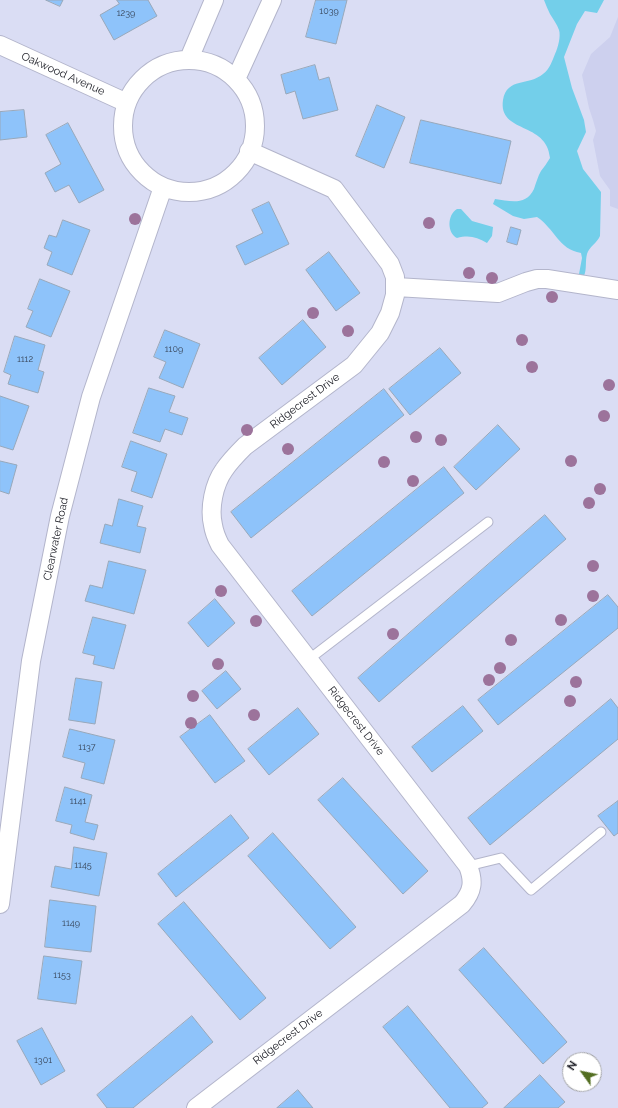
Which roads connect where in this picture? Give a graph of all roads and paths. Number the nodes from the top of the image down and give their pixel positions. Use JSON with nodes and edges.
{"nodes":[{"id":1,"x":214,"y":0,"type":"edge"},
{"id":2,"x":272,"y":0,"type":"edge"},
{"id":3,"x":0,"y":45,"type":"edge"},
{"id":4,"x":189,"y":59,"type":"junction"},
{"id":5,"x":236,"y":79,"type":"junction"},
{"id":6,"x":127,"y":102,"type":"junction"},
{"id":7,"x":250,"y":151,"type":"junction"},
{"id":8,"x":163,"y":187,"type":"junction"},
{"id":9,"x":396,"y":287,"type":"junction"},
{"id":10,"x":618,"y":290,"type":"edge"},
{"id":11,"x":488,"y":522,"type":"dead end"},
{"id":12,"x":308,"y":660,"type":"junction"},
{"id":13,"x":601,"y":832,"type":"dead end"},
{"id":14,"x":468,"y":866,"type":"junction"},
{"id":15,"x":0,"y":904,"type":"edge"},
{"id":16,"x":196,"y":1108,"type":"edge"}],
"edges":[{"from":1,"to":4,"type":"street"},
{"from":2,"to":5,"type":"street"},
{"from":3,"to":6,"type":"street","name":"Oakwood Avenue"},
{"from":4,"to":5,"type":"street"},
{"from":4,"to":6,"type":"street"},
{"from":5,"to":7,"type":"street"},
{"from":6,"to":8,"type":"street"},
{"from":7,"to":8,"type":"street"},
{"from":7,"to":9,"type":"street","name":"Ridgecrest Drive"},
{"from":8,"to":15,"type":"street","name":"Clearwater Road"},
{"from":9,"to":10,"type":"street"},
{"from":9,"to":12,"type":"street","name":"Ridgecrest Drive"},
{"from":11,"to":12,"type":"lane"},
{"from":12,"to":14,"type":"street","name":"Ridgecrest Drive"},
{"from":13,"to":14,"type":"lane"},
{"from":14,"to":16,"type":"street","name":"Ridgecrest Drive"}]}
